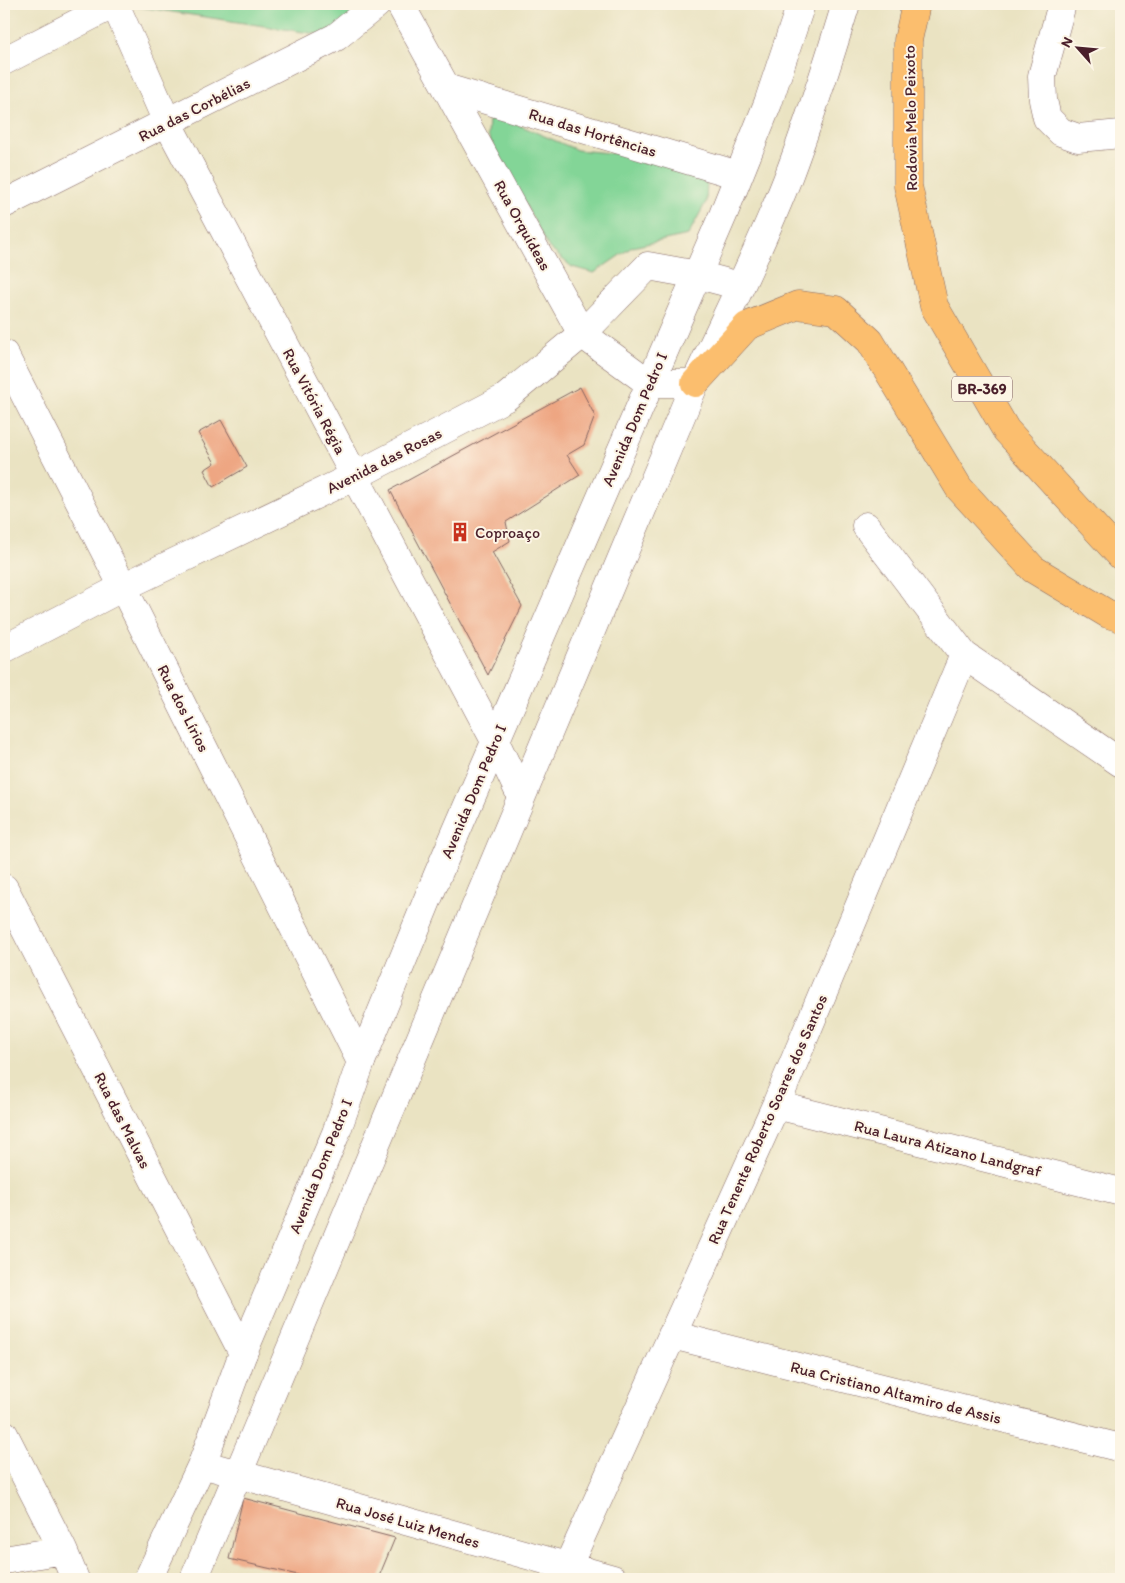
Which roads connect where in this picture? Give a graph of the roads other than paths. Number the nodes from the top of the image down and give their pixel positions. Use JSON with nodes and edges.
{"nodes":[{"id":1,"x":114,"y":4,"type":"edge"},
{"id":2,"x":377,"y":4,"type":"edge"},
{"id":3,"x":400,"y":4,"type":"edge"},
{"id":4,"x":801,"y":4,"type":"edge"},
{"id":5,"x":846,"y":4,"type":"edge"},
{"id":6,"x":916,"y":4,"type":"edge"},
{"id":7,"x":1062,"y":4,"type":"edge"},
{"id":8,"x":4,"y":61,"type":"edge"},
{"id":9,"x":448,"y":89,"type":"junction"},
{"id":10,"x":167,"y":122,"type":"junction"},
{"id":11,"x":1121,"y":134,"type":"edge"},
{"id":12,"x":738,"y":175,"type":"junction"},
{"id":13,"x":4,"y":204,"type":"edge"},
{"id":14,"x":698,"y":275,"type":"junction"},
{"id":15,"x":740,"y":286,"type":"junction"},
{"id":16,"x":582,"y":334,"type":"junction"},
{"id":17,"x":4,"y":354,"type":"edge"},
{"id":18,"x":649,"y":383,"type":"junction"},
{"id":19,"x":695,"y":383,"type":"junction"},
{"id":20,"x":354,"y":476,"type":"junction"},
{"id":21,"x":866,"y":526,"type":"dead end"},
{"id":22,"x":1121,"y":556,"type":"edge"},
{"id":23,"x":123,"y":587,"type":"junction"},
{"id":24,"x":1121,"y":618,"type":"edge"},
{"id":25,"x":4,"y":649,"type":"edge"},
{"id":26,"x":964,"y":655,"type":"junction"},
{"id":27,"x":495,"y":741,"type":"junction"},
{"id":28,"x":1121,"y":764,"type":"edge"},
{"id":29,"x":521,"y":796,"type":"junction"},
{"id":30,"x":4,"y":888,"type":"edge"},
{"id":31,"x":361,"y":1062,"type":"junction"},
{"id":32,"x":776,"y":1105,"type":"junction"},
{"id":33,"x":1121,"y":1192,"type":"edge"},
{"id":34,"x":295,"y":1229,"type":"junction"},
{"id":35,"x":334,"y":1248,"type":"junction"},
{"id":36,"x":672,"y":1335,"type":"junction"},
{"id":37,"x":243,"y":1353,"type":"junction"},
{"id":38,"x":4,"y":1434,"type":"edge"},
{"id":39,"x":1121,"y":1448,"type":"edge"},
{"id":40,"x":202,"y":1464,"type":"junction"},
{"id":41,"x":240,"y":1474,"type":"junction"},
{"id":42,"x":63,"y":1550,"type":"junction"},
{"id":43,"x":4,"y":1560,"type":"edge"},
{"id":44,"x":564,"y":1573,"type":"edge"},
{"id":45,"x":75,"y":1579,"type":"edge"},
{"id":46,"x":148,"y":1579,"type":"edge"},
{"id":47,"x":194,"y":1579,"type":"edge"},
{"id":48,"x":614,"y":1579,"type":"edge"}],
"edges":[{"from":1,"to":8,"type":"street"},
{"from":1,"to":10,"type":"street","name":"Rua Vitória Régia"},
{"from":2,"to":10,"type":"street","name":"Rua das Corbélias"},
{"from":3,"to":9,"type":"street","name":"Rua Orquídeas"},
{"from":4,"to":12,"type":"street","name":"Avenida Dom Pedro I"},
{"from":5,"to":15,"type":"street"},
{"from":6,"to":22,"type":"highway","name":"Rodovia Melo Peixoto","number":"BR-369"},
{"from":7,"to":11,"type":"street"},
{"from":9,"to":12,"type":"street","name":"Rua das Hortências"},
{"from":9,"to":16,"type":"street","name":"Rua Orquídeas"},
{"from":10,"to":13,"type":"street","name":"Rua das Corbélias"},
{"from":10,"to":20,"type":"street","name":"Rua Vitória Régia"},
{"from":12,"to":14,"type":"street","name":"Avenida Dom Pedro I"},
{"from":14,"to":15,"type":"street","name":"Avenida das Rosas"},
{"from":14,"to":16,"type":"street","name":"Avenida das Rosas"},
{"from":14,"to":18,"type":"street","name":"Avenida Dom Pedro I"},
{"from":15,"to":19,"type":"street"},
{"from":16,"to":18,"type":"street","name":"Rua Orquídeas"},
{"from":16,"to":20,"type":"street","name":"Avenida das Rosas"},
{"from":17,"to":23,"type":"street","name":"Rua dos Lírios"},
{"from":18,"to":19,"type":"street"},
{"from":18,"to":27,"type":"street","name":"Avenida Dom Pedro I"},
{"from":19,"to":24,"type":"highway"},
{"from":19,"to":29,"type":"street"},
{"from":20,"to":23,"type":"street","name":"Avenida das Rosas"},
{"from":20,"to":27,"type":"street","name":"Rua Vitória Régia"},
{"from":21,"to":26,"type":"street"},
{"from":23,"to":25,"type":"street","name":"Avenida das Rosas"},
{"from":23,"to":31,"type":"street","name":"Rua dos Lírios"},
{"from":26,"to":28,"type":"street"},
{"from":26,"to":32,"type":"street","name":"Rua Tenente Roberto Soares dos Santos"},
{"from":27,"to":29,"type":"street","name":"Rua Vitória Régia"},
{"from":27,"to":31,"type":"street","name":"Avenida Dom Pedro I"},
{"from":29,"to":35,"type":"street"},
{"from":30,"to":37,"type":"street","name":"Rua das Malvas"},
{"from":31,"to":34,"type":"street","name":"Avenida Dom Pedro I"},
{"from":32,"to":33,"type":"street","name":"Rua Laura Atizano Landgraf"},
{"from":32,"to":36,"type":"street","name":"Rua Tenente Roberto Soares dos Santos"},
{"from":34,"to":35,"type":"street"},
{"from":34,"to":37,"type":"street","name":"Avenida Dom Pedro I"},
{"from":35,"to":41,"type":"street"},
{"from":36,"to":39,"type":"street","name":"Rua Cristiano Altamiro de Assis"},
{"from":36,"to":44,"type":"street","name":"Rua Tenente Roberto Soares dos Santos"},
{"from":37,"to":40,"type":"street","name":"Avenida Dom Pedro I"},
{"from":38,"to":42,"type":"street"},
{"from":40,"to":41,"type":"street","name":"Rua José Luiz Mendes"},
{"from":40,"to":46,"type":"street","name":"Avenida Dom Pedro I"},
{"from":41,"to":44,"type":"street","name":"Rua José Luiz Mendes"},
{"from":41,"to":47,"type":"street"},
{"from":42,"to":43,"type":"street"},
{"from":42,"to":45,"type":"street"},
{"from":44,"to":48,"type":"street","name":"Rua José Luiz Mendes"}]}
